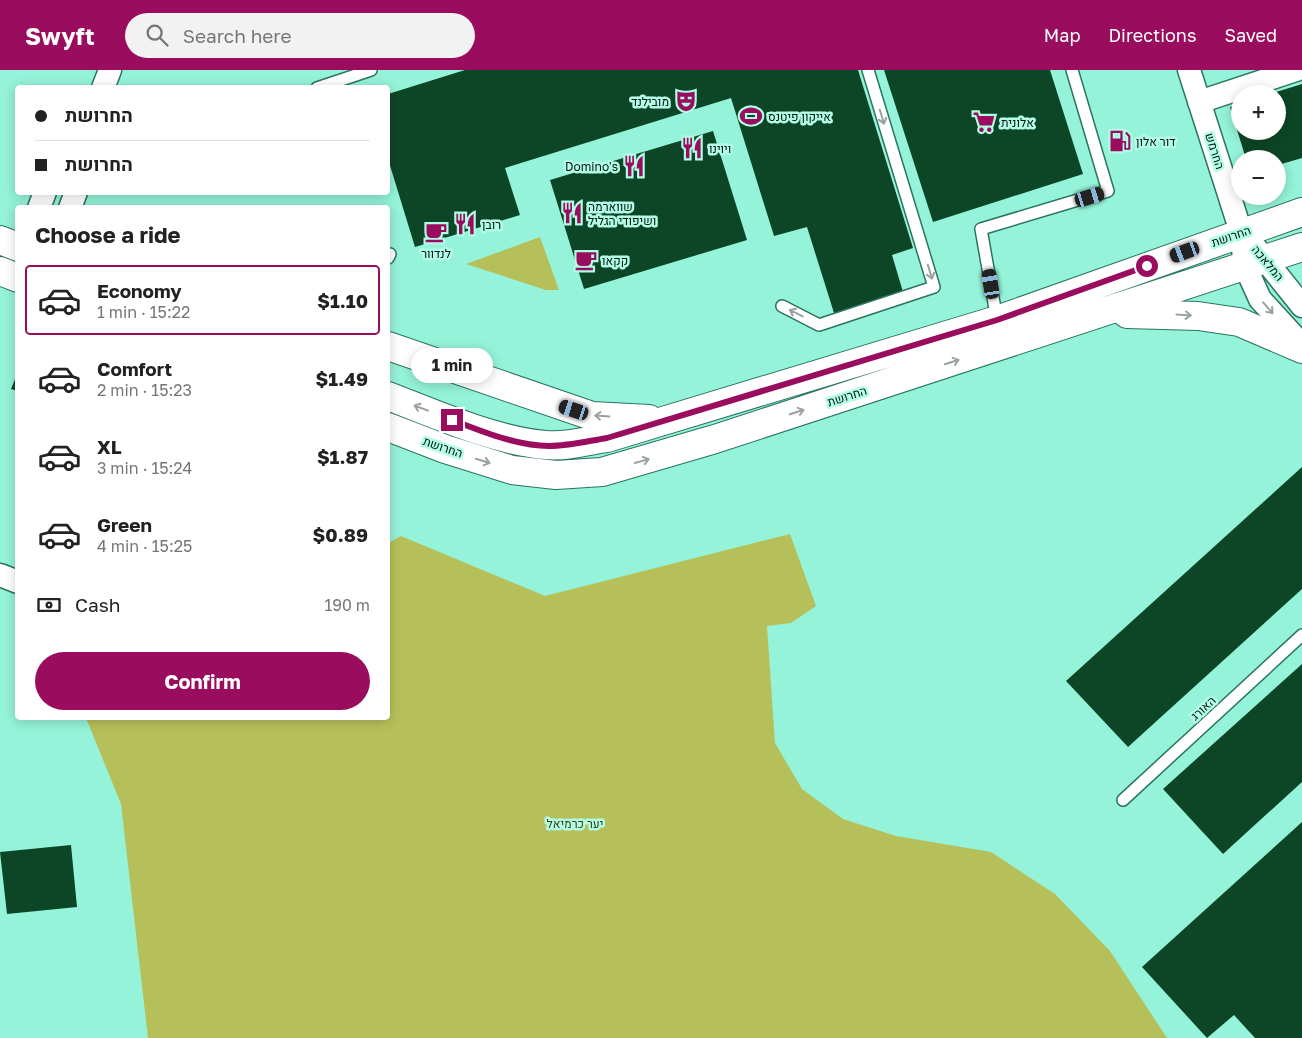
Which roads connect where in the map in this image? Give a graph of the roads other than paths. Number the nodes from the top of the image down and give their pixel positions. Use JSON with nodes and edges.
{"nodes":[{"id":1,"x":371,"y":70,"type":"edge"},
{"id":2,"x":868,"y":70,"type":"edge"},
{"id":3,"x":1072,"y":70,"type":"edge"},
{"id":4,"x":1189,"y":70,"type":"edge"},
{"id":5,"x":1296,"y":70,"type":"edge"},
{"id":6,"x":326,"y":85,"type":"edge"},
{"id":7,"x":1199,"y":102,"type":"junction"},
{"id":8,"x":1302,"y":212,"type":"edge"},
{"id":9,"x":1241,"y":232,"type":"junction"},
{"id":10,"x":0,"y":240,"type":"edge"},
{"id":11,"x":15,"y":246,"type":"edge"},
{"id":12,"x":1302,"y":247,"type":"edge"},
{"id":13,"x":1256,"y":262,"type":"junction"},
{"id":14,"x":0,"y":271,"type":"edge"},
{"id":15,"x":15,"y":277,"type":"edge"},
{"id":16,"x":782,"y":306,"type":"dead end"},
{"id":17,"x":1302,"y":306,"type":"edge"},
{"id":18,"x":1101,"y":314,"type":"junction"},
{"id":19,"x":997,"y":320,"type":"junction"},
{"id":20,"x":390,"y":347,"type":"edge"},
{"id":21,"x":1302,"y":347,"type":"edge"},
{"id":22,"x":390,"y":397,"type":"edge"},
{"id":23,"x":668,"y":420,"type":"junction"},
{"id":24,"x":390,"y":428,"type":"edge"},
{"id":25,"x":0,"y":575,"type":"edge"},
{"id":26,"x":15,"y":581,"type":"edge"},
{"id":27,"x":1302,"y":635,"type":"edge"},
{"id":28,"x":1123,"y":800,"type":"dead end"}],
"edges":[{"from":1,"to":6,"type":"lane"},
{"from":2,"to":16,"type":"lane","one_way":true},
{"from":3,"to":19,"type":"lane"},
{"from":4,"to":7,"type":"street","name":"החרמש"},
{"from":5,"to":7,"type":"street"},
{"from":7,"to":9,"type":"street","name":"החרמש"},
{"from":8,"to":9,"type":"street","name":"החרושת"},
{"from":9,"to":13,"type":"street","name":"המלאכה"},
{"from":9,"to":19,"type":"street","name":"החרושת"},
{"from":10,"to":11,"type":"street"},
{"from":12,"to":13,"type":"street","name":"החרושת"},
{"from":13,"to":17,"type":"street","name":"המלאכה"},
{"from":13,"to":18,"type":"street","name":"החרושת"},
{"from":13,"to":21,"type":"street","name":"המלאכה","one_way":true},
{"from":14,"to":15,"type":"street"},
{"from":18,"to":21,"type":"street","one_way":true},
{"from":24,"to":18,"type":"street","name":"החרושת","one_way":true},
{"from":19,"to":23,"type":"street","name":"החרושת"},
{"from":23,"to":20,"type":"street","one_way":true},
{"from":23,"to":22,"type":"street","name":"החרושת","one_way":true},
{"from":25,"to":26,"type":"street"},
{"from":27,"to":28,"type":"lane","name":"האורג"}]}
